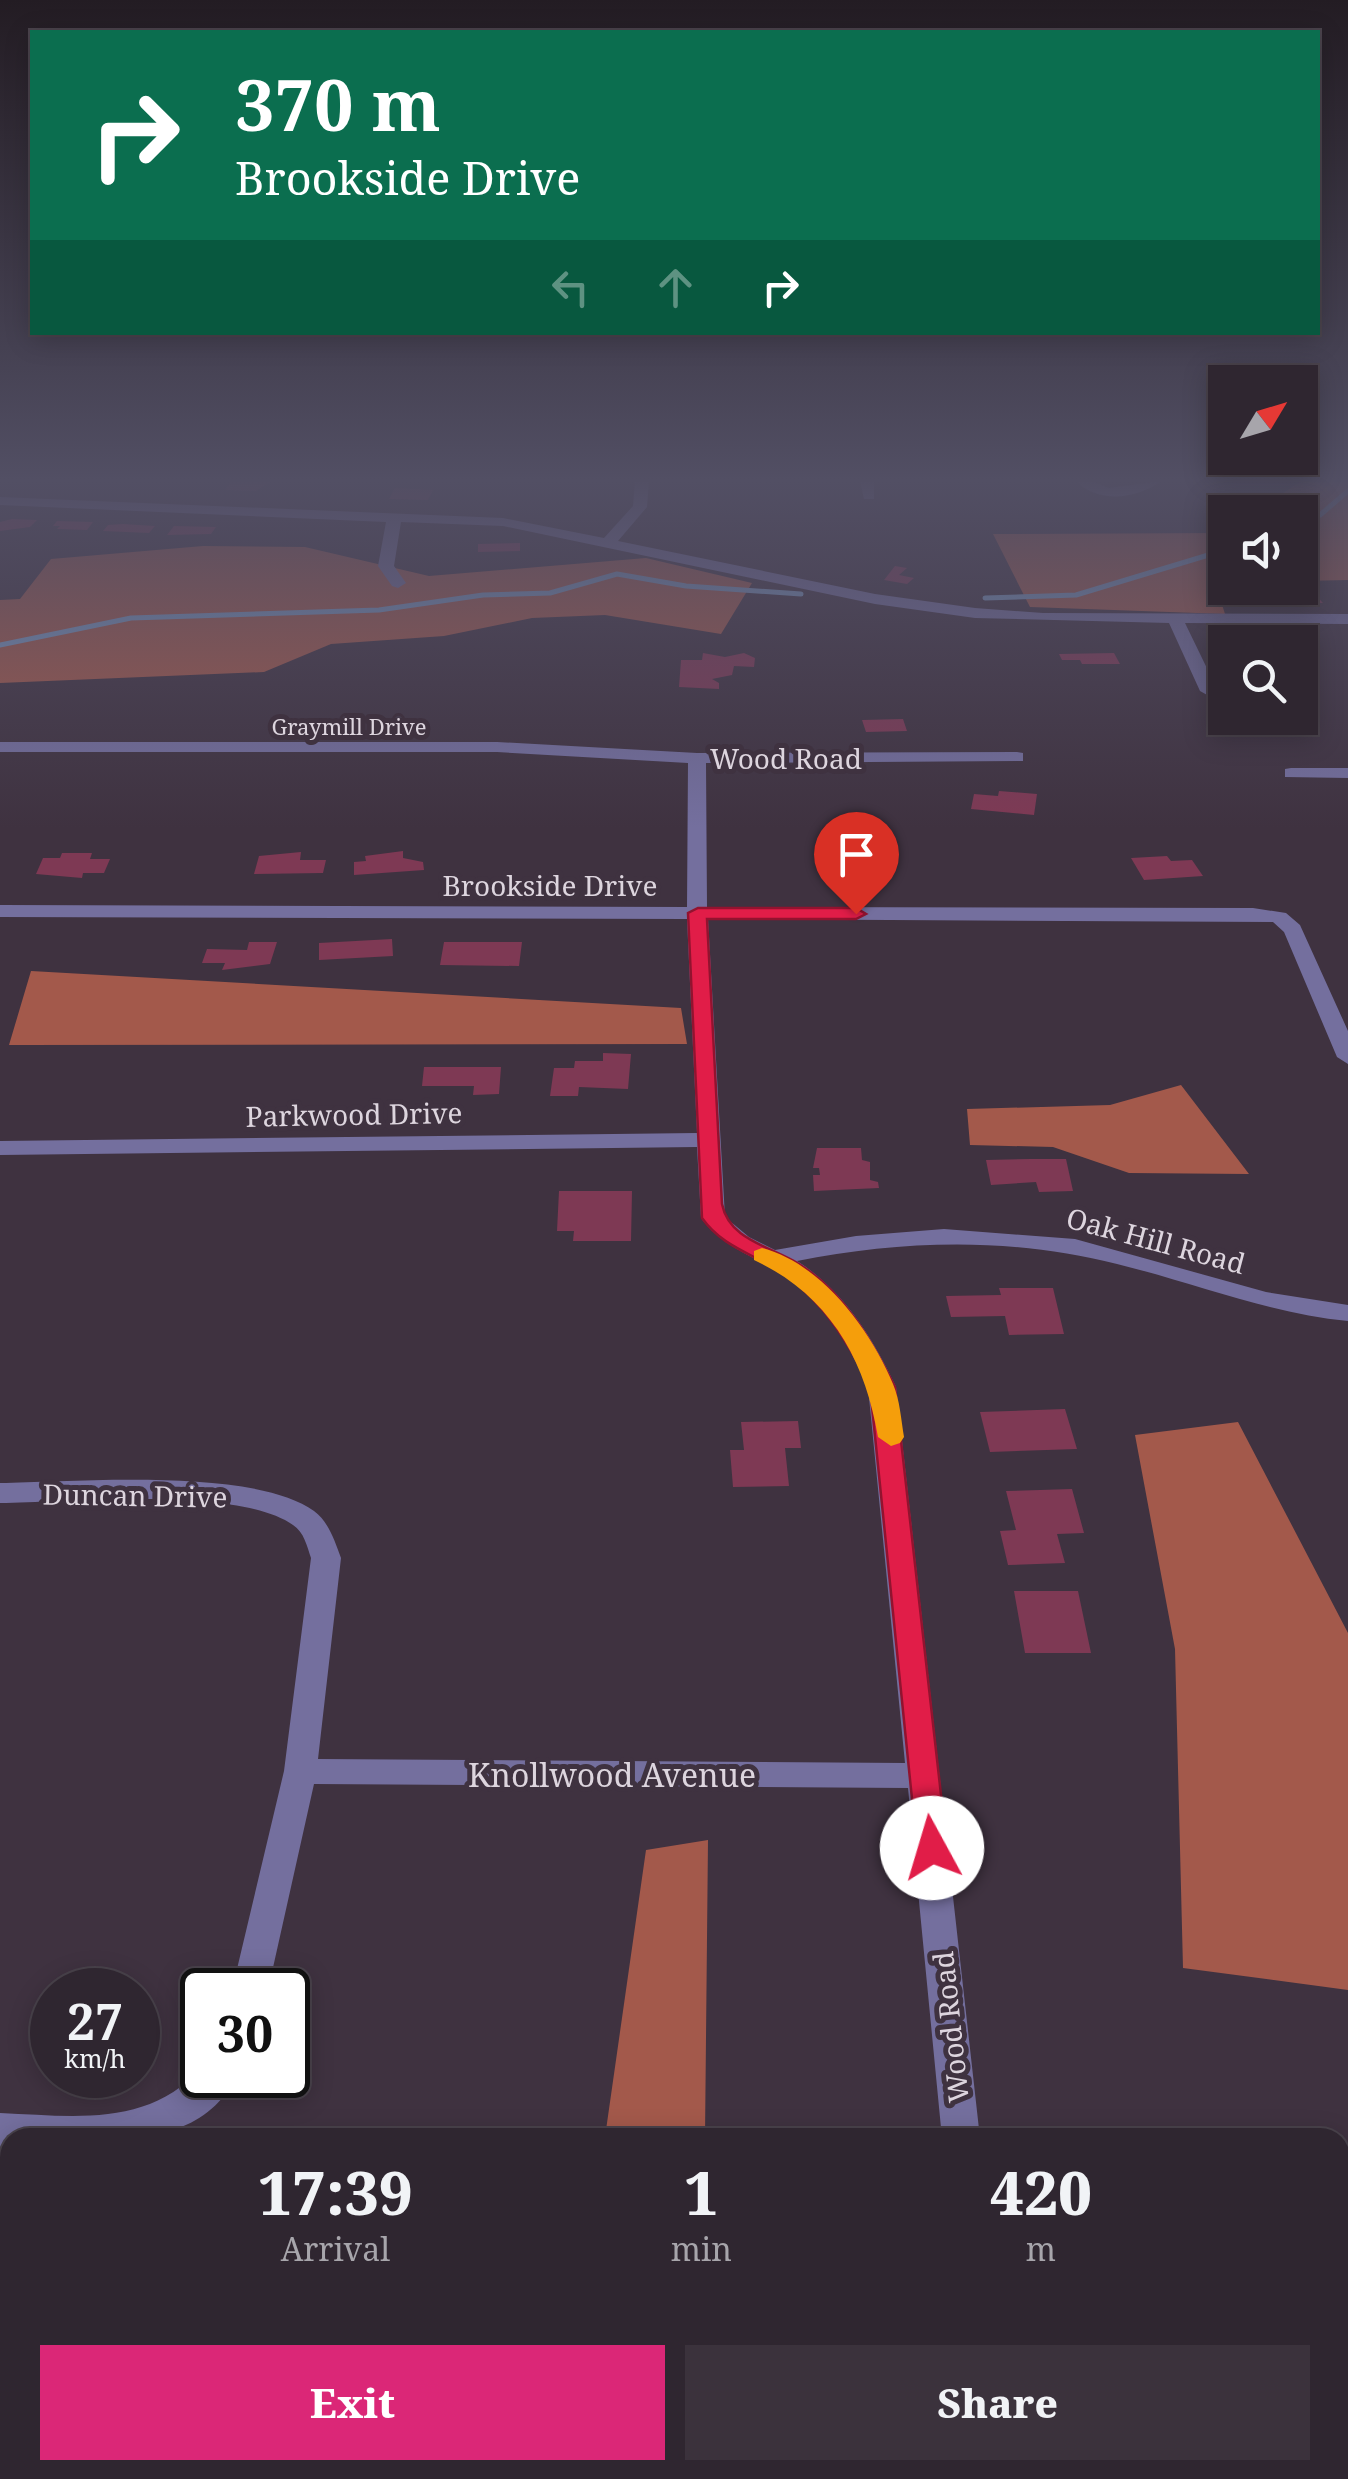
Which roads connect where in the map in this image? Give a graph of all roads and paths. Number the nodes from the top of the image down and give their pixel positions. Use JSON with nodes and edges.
{"nodes":[{"id":1,"x":866,"y":597,"type":"edge"},
{"id":2,"x":1175,"y":619,"type":"junction"},
{"id":3,"x":1348,"y":619,"type":"edge"},
{"id":4,"x":1208,"y":689,"type":"edge"},
{"id":5,"x":0,"y":747,"type":"edge"},
{"id":6,"x":1017,"y":757,"type":"dead end"},
{"id":7,"x":697,"y":758,"type":"junction"},
{"id":8,"x":1292,"y":772,"type":"dead end"},
{"id":9,"x":1348,"y":774,"type":"edge"},
{"id":10,"x":0,"y":910,"type":"edge"},
{"id":11,"x":698,"y":913,"type":"junction"},
{"id":12,"x":1348,"y":1057,"type":"edge"},
{"id":13,"x":708,"y":1140,"type":"junction"},
{"id":14,"x":0,"y":1148,"type":"edge"},
{"id":15,"x":769,"y":1258,"type":"junction"},
{"id":16,"x":1348,"y":1313,"type":"edge"},
{"id":17,"x":0,"y":1493,"type":"edge"},
{"id":18,"x":300,"y":1771,"type":"junction"},
{"id":19,"x":925,"y":1776,"type":"junction"},
{"id":20,"x":255,"y":1968,"type":"edge"},
{"id":21,"x":202,"y":2098,"type":"edge"},
{"id":22,"x":130,"y":2128,"type":"edge"},
{"id":23,"x":960,"y":2128,"type":"edge"}],
"edges":[{"from":1,"to":2,"type":"street"},
{"from":2,"to":3,"type":"street"},
{"from":2,"to":4,"type":"street"},
{"from":5,"to":7,"type":"street","name":"Graymill Drive"},
{"from":6,"to":7,"type":"street","name":"Wood Road"},
{"from":7,"to":11,"type":"street","name":"Wood Road"},
{"from":8,"to":9,"type":"street"},
{"from":10,"to":11,"type":"street","name":"Brookside Drive"},
{"from":11,"to":12,"type":"street","name":"Brookside Drive"},
{"from":11,"to":13,"type":"street","name":"Wood Road"},
{"from":13,"to":14,"type":"street","name":"Parkwood Drive"},
{"from":13,"to":15,"type":"street","name":"Wood Road"},
{"from":15,"to":16,"type":"street","name":"Oak Hill Road"},
{"from":15,"to":19,"type":"street","name":"Wood Road"},
{"from":17,"to":18,"type":"street","name":"Duncan Drive"},
{"from":18,"to":19,"type":"street","name":"Knollwood Avenue"},
{"from":18,"to":20,"type":"street","name":"Duncan Drive"},
{"from":19,"to":23,"type":"street","name":"Wood Road"},
{"from":21,"to":22,"type":"street"}]}
